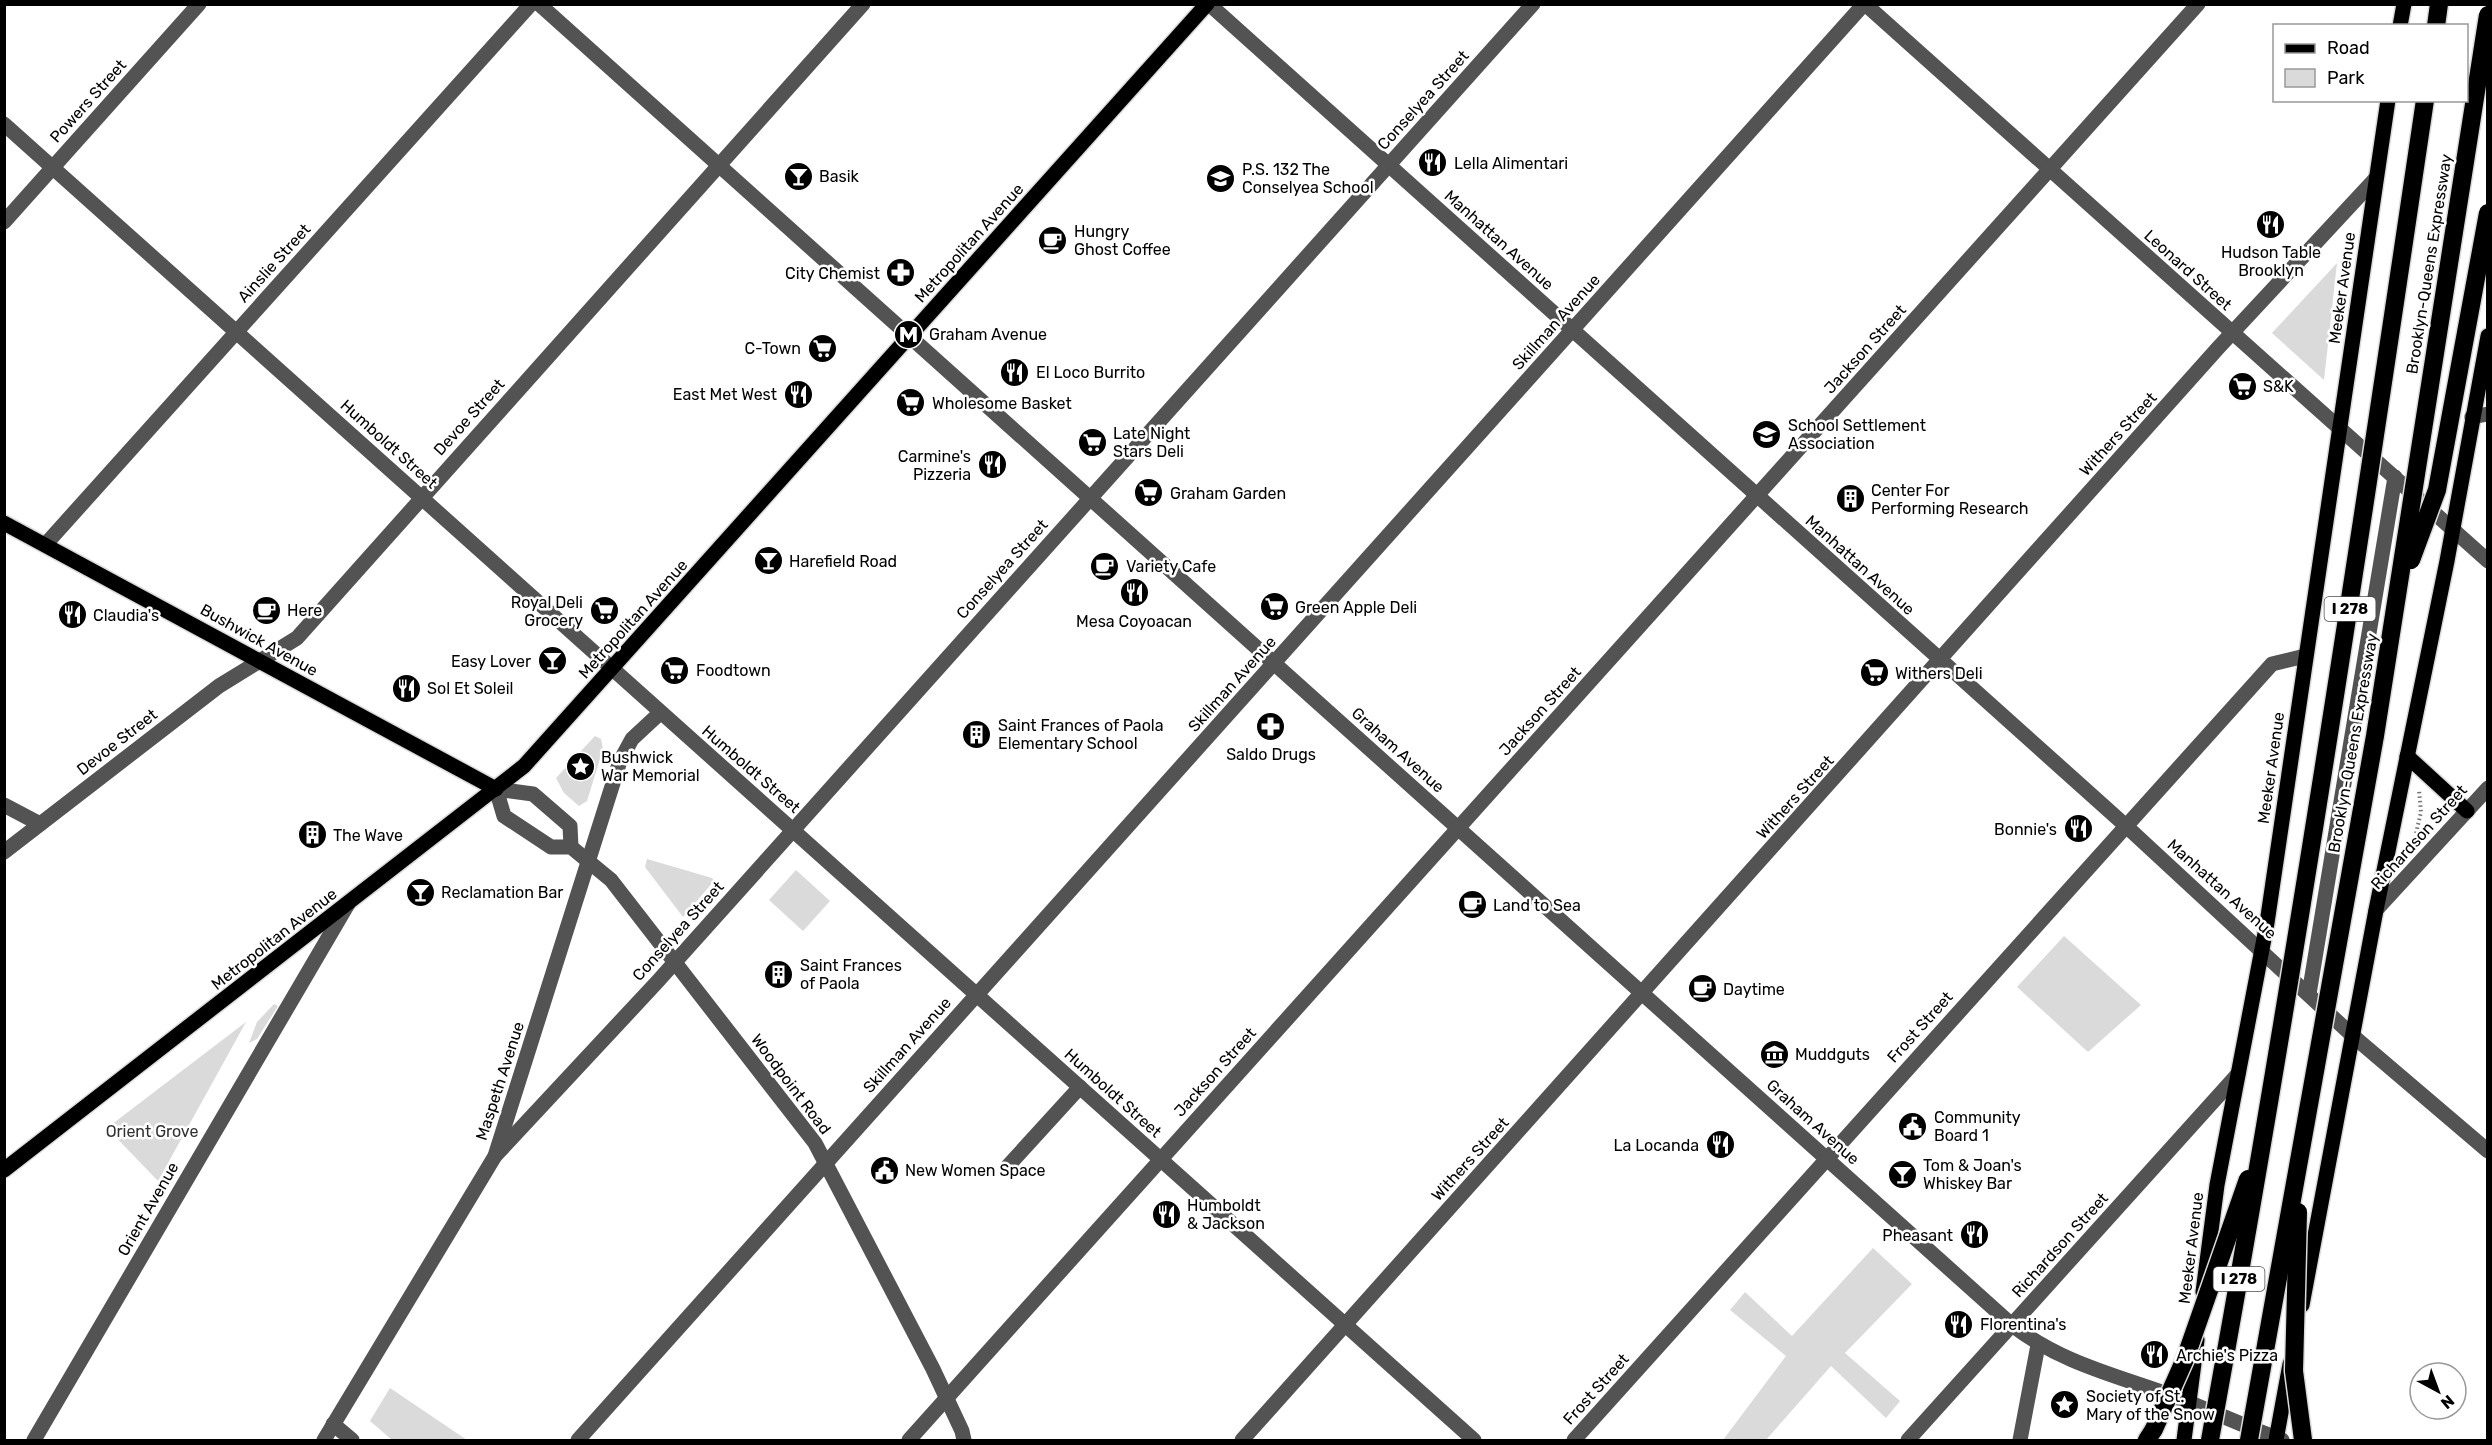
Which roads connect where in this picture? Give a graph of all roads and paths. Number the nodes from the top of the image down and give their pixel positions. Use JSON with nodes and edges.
{"nodes":[{"id":1,"x":199,"y":4,"type":"edge"},
{"id":2,"x":531,"y":4,"type":"edge"},
{"id":3,"x":540,"y":4,"type":"edge"},
{"id":4,"x":863,"y":4,"type":"edge"},
{"id":5,"x":1208,"y":4,"type":"edge"},
{"id":6,"x":1533,"y":4,"type":"edge"},
{"id":7,"x":1864,"y":4,"type":"edge"},
{"id":8,"x":2198,"y":4,"type":"edge"},
{"id":9,"x":2404,"y":4,"type":"edge"},
{"id":10,"x":2439,"y":4,"type":"edge"},
{"id":11,"x":2487,"y":15,"type":"edge"},
{"id":12,"x":2400,"y":24,"type":"edge"},
{"id":13,"x":2436,"y":24,"type":"edge"},
{"id":14,"x":2388,"y":102,"type":"edge"},
{"id":15,"x":2425,"y":102,"type":"edge"},
{"id":16,"x":4,"y":124,"type":"edge"},
{"id":17,"x":719,"y":165,"type":"junction"},
{"id":18,"x":1389,"y":165,"type":"junction"},
{"id":19,"x":53,"y":167,"type":"junction"},
{"id":20,"x":2049,"y":170,"type":"junction"},
{"id":21,"x":2376,"y":178,"type":"junction"},
{"id":22,"x":2487,"y":213,"type":"edge"},
{"id":23,"x":4,"y":222,"type":"edge"},
{"id":24,"x":1573,"y":331,"type":"junction"},
{"id":25,"x":236,"y":332,"type":"junction"},
{"id":26,"x":2232,"y":333,"type":"junction"},
{"id":27,"x":910,"y":336,"type":"junction"},
{"id":28,"x":2487,"y":336,"type":"edge"},
{"id":29,"x":2487,"y":414,"type":"edge"},
{"id":30,"x":2472,"y":417,"type":"junction"},
{"id":31,"x":2340,"y":426,"type":"junction"},
{"id":32,"x":2396,"y":477,"type":"junction"},
{"id":33,"x":1756,"y":496,"type":"junction"},
{"id":34,"x":421,"y":497,"type":"junction"},
{"id":35,"x":1090,"y":498,"type":"junction"},
{"id":36,"x":4,"y":523,"type":"edge"},
{"id":37,"x":2451,"y":527,"type":"junction"},
{"id":38,"x":45,"y":545,"type":"junction"},
{"id":39,"x":2487,"y":561,"type":"edge"},
{"id":40,"x":2397,"y":598,"type":"junction"},
{"id":41,"x":2305,"y":656,"type":"junction"},
{"id":42,"x":259,"y":661,"type":"junction"},
{"id":43,"x":1941,"y":661,"type":"junction"},
{"id":44,"x":1274,"y":664,"type":"junction"},
{"id":45,"x":613,"y":669,"type":"junction"},
{"id":46,"x":660,"y":713,"type":"junction"},
{"id":47,"x":2407,"y":756,"type":"junction"},
{"id":48,"x":2418,"y":784,"type":"dead end"},
{"id":49,"x":2487,"y":788,"type":"edge"},
{"id":50,"x":496,"y":789,"type":"junction"},
{"id":51,"x":4,"y":805,"type":"edge"},
{"id":52,"x":2467,"y":811,"type":"junction"},
{"id":53,"x":40,"y":824,"type":"junction"},
{"id":54,"x":2126,"y":826,"type":"junction"},
{"id":55,"x":1459,"y":829,"type":"junction"},
{"id":56,"x":793,"y":830,"type":"junction"},
{"id":57,"x":572,"y":847,"type":"junction"},
{"id":58,"x":2410,"y":850,"type":"dead end"},
{"id":59,"x":4,"y":852,"type":"edge"},
{"id":60,"x":591,"y":861,"type":"junction"},
{"id":61,"x":348,"y":904,"type":"junction"},
{"id":62,"x":2376,"y":910,"type":"junction"},
{"id":63,"x":2261,"y":950,"type":"junction"},
{"id":64,"x":676,"y":961,"type":"junction"},
{"id":65,"x":1643,"y":993,"type":"junction"},
{"id":66,"x":2309,"y":994,"type":"junction"},
{"id":67,"x":976,"y":995,"type":"junction"},
{"id":68,"x":2353,"y":1036,"type":"junction"},
{"id":69,"x":2238,"y":1074,"type":"junction"},
{"id":70,"x":1080,"y":1087,"type":"junction"},
{"id":71,"x":2268,"y":1117,"type":"junction"},
{"id":72,"x":2487,"y":1151,"type":"edge"},
{"id":73,"x":495,"y":1156,"type":"junction"},
{"id":74,"x":1827,"y":1158,"type":"junction"},
{"id":75,"x":1161,"y":1159,"type":"junction"},
{"id":76,"x":2298,"y":1160,"type":"junction"},
{"id":77,"x":825,"y":1164,"type":"junction"},
{"id":78,"x":1008,"y":1166,"type":"dead end"},
{"id":79,"x":4,"y":1170,"type":"edge"},
{"id":80,"x":1346,"y":1325,"type":"junction"},
{"id":81,"x":2012,"y":1325,"type":"junction"},
{"id":82,"x":2038,"y":1345,"type":"junction"},
{"id":83,"x":947,"y":1398,"type":"junction"},
{"id":84,"x":2190,"y":1403,"type":"junction"},
{"id":85,"x":333,"y":1424,"type":"junction"},
{"id":86,"x":34,"y":1440,"type":"edge"},
{"id":87,"x":324,"y":1440,"type":"edge"},
{"id":88,"x":352,"y":1440,"type":"edge"},
{"id":89,"x":578,"y":1440,"type":"edge"},
{"id":90,"x":909,"y":1440,"type":"edge"},
{"id":91,"x":964,"y":1440,"type":"edge"},
{"id":92,"x":1242,"y":1440,"type":"edge"},
{"id":93,"x":1474,"y":1440,"type":"edge"},
{"id":94,"x":1574,"y":1440,"type":"edge"},
{"id":95,"x":1908,"y":1440,"type":"edge"},
{"id":96,"x":2020,"y":1440,"type":"edge"},
{"id":97,"x":2147,"y":1440,"type":"edge"},
{"id":98,"x":2184,"y":1440,"type":"edge"},
{"id":99,"x":2210,"y":1440,"type":"edge"},
{"id":100,"x":2249,"y":1440,"type":"edge"},
{"id":101,"x":2278,"y":1440,"type":"edge"},
{"id":102,"x":2302,"y":1440,"type":"edge"}],
"edges":[{"from":1,"to":19,"type":"street","name":"Powers Street"},
{"from":2,"to":25,"type":"street","name":"Ainslie Street"},
{"from":3,"to":17,"type":"street","name":"Graham Avenue"},
{"from":4,"to":17,"type":"street","name":"Devoe Street"},
{"from":5,"to":18,"type":"street","name":"Manhattan Avenue"},
{"from":5,"to":27,"type":"main road","name":"Metropolitan Avenue"},
{"from":6,"to":18,"type":"street","name":"Conselyea Street"},
{"from":7,"to":20,"type":"street","name":"Leonard Street"},
{"from":7,"to":24,"type":"street","name":"Skillman Avenue"},
{"from":8,"to":20,"type":"street","name":"Jackson Street"},
{"from":9,"to":12,"type":"main road"},
{"from":10,"to":13,"type":"highway"},
{"from":11,"to":40,"type":"highway","name":"Brooklyn-Queens Expressway","number":"I 278","bridge":true},
{"from":14,"to":21,"type":"main road","name":"Meeker Avenue"},
{"from":15,"to":71,"type":"highway","name":"Brooklyn-Queens Expressway","number":"I 278","bridge":true},
{"from":16,"to":19,"type":"street","name":"Humboldt Street"},
{"from":17,"to":27,"type":"street","name":"Graham Avenue"},
{"from":17,"to":34,"type":"street","name":"Devoe Street"},
{"from":18,"to":24,"type":"street","name":"Manhattan Avenue"},
{"from":18,"to":35,"type":"street","name":"Conselyea Street"},
{"from":19,"to":23,"type":"street","name":"Powers Street"},
{"from":19,"to":25,"type":"street","name":"Humboldt Street"},
{"from":20,"to":26,"type":"street","name":"Leonard Street"},
{"from":20,"to":33,"type":"street","name":"Jackson Street"},
{"from":21,"to":26,"type":"street","name":"Withers Street"},
{"from":21,"to":31,"type":"main road","name":"Meeker Avenue"},
{"from":22,"to":40,"type":"highway","bridge":true},
{"from":24,"to":33,"type":"street","name":"Manhattan Avenue"},
{"from":24,"to":44,"type":"street","name":"Skillman Avenue"},
{"from":25,"to":34,"type":"street","name":"Humboldt Street"},
{"from":25,"to":38,"type":"street","name":"Ainslie Street"},
{"from":26,"to":31,"type":"street","name":"Leonard Street"},
{"from":26,"to":43,"type":"street","name":"Withers Street"},
{"from":27,"to":35,"type":"street","name":"Graham Avenue"},
{"from":27,"to":45,"type":"main road","name":"Metropolitan Avenue"},
{"from":28,"to":30,"type":"main road"},
{"from":29,"to":30,"type":"street"},
{"from":30,"to":37,"type":"main road"},
{"from":31,"to":32,"type":"street","name":"Leonard Street"},
{"from":31,"to":41,"type":"main road","name":"Meeker Avenue"},
{"from":32,"to":37,"type":"street","name":"Leonard Street"},
{"from":32,"to":66,"type":"street"},
{"from":33,"to":43,"type":"street","name":"Manhattan Avenue"},
{"from":33,"to":55,"type":"street","name":"Jackson Street"},
{"from":34,"to":42,"type":"street","name":"Devoe Street"},
{"from":34,"to":45,"type":"street","name":"Humboldt Street"},
{"from":35,"to":44,"type":"street","name":"Graham Avenue"},
{"from":35,"to":56,"type":"street","name":"Conselyea Street"},
{"from":36,"to":38,"type":"main road","name":"Bushwick Avenue"},
{"from":37,"to":39,"type":"street","name":"Leonard Street"},
{"from":37,"to":47,"type":"main road"},
{"from":38,"to":42,"type":"main road","name":"Bushwick Avenue"},
{"from":40,"to":76,"type":"highway","name":"Brooklyn-Queens Expressway","number":"I 278","bridge":true},
{"from":41,"to":54,"type":"street","name":"Frost Street"},
{"from":41,"to":63,"type":"main road","name":"Meeker Avenue"},
{"from":42,"to":50,"type":"main road","name":"Bushwick Avenue"},
{"from":42,"to":53,"type":"street","name":"Devoe Street"},
{"from":43,"to":54,"type":"street","name":"Manhattan Avenue"},
{"from":43,"to":65,"type":"street","name":"Withers Street"},
{"from":44,"to":55,"type":"street","name":"Graham Avenue"},
{"from":44,"to":67,"type":"street","name":"Skillman Avenue"},
{"from":45,"to":46,"type":"street","name":"Humboldt Street"},
{"from":45,"to":50,"type":"main road","name":"Metropolitan Avenue"},
{"from":46,"to":56,"type":"street","name":"Humboldt Street"},
{"from":46,"to":60,"type":"street","name":"Maspeth Avenue"},
{"from":47,"to":52,"type":"main road"},
{"from":47,"to":62,"type":"main road"},
{"from":48,"to":58,"type":"path"},
{"from":49,"to":52,"type":"street","name":"Richardson Street"},
{"from":50,"to":57,"type":"street","name":"Woodpoint Road"},
{"from":50,"to":57,"type":"street"},
{"from":50,"to":61,"type":"main road","name":"Metropolitan Avenue"},
{"from":51,"to":53,"type":"street"},
{"from":52,"to":62,"type":"street","name":"Richardson Street"},
{"from":53,"to":59,"type":"street","name":"Devoe Street"},
{"from":54,"to":63,"type":"street","name":"Manhattan Avenue"},
{"from":54,"to":74,"type":"street","name":"Frost Street"},
{"from":55,"to":65,"type":"street","name":"Graham Avenue"},
{"from":55,"to":75,"type":"street","name":"Jackson Street"},
{"from":56,"to":64,"type":"street","name":"Conselyea Street"},
{"from":56,"to":67,"type":"street","name":"Humboldt Street"},
{"from":57,"to":60,"type":"street","name":"Woodpoint Road"},
{"from":60,"to":64,"type":"street","name":"Woodpoint Road"},
{"from":60,"to":73,"type":"street","name":"Maspeth Avenue"},
{"from":61,"to":79,"type":"main road","name":"Metropolitan Avenue"},
{"from":61,"to":86,"type":"street","name":"Orient Avenue"},
{"from":62,"to":68,"type":"main road"},
{"from":63,"to":66,"type":"street","name":"Manhattan Avenue"},
{"from":63,"to":69,"type":"main road","name":"Meeker Avenue"},
{"from":64,"to":73,"type":"street","name":"Conselyea Street"},
{"from":64,"to":77,"type":"street","name":"Woodpoint Road"},
{"from":65,"to":74,"type":"street","name":"Graham Avenue"},
{"from":65,"to":80,"type":"street","name":"Withers Street"},
{"from":66,"to":68,"type":"street","name":"Manhattan Avenue"},
{"from":67,"to":70,"type":"street","name":"Humboldt Street"},
{"from":67,"to":77,"type":"street","name":"Skillman Avenue"},
{"from":68,"to":72,"type":"street","name":"Manhattan Avenue"},
{"from":68,"to":101,"type":"main road"},
{"from":69,"to":81,"type":"street","name":"Richardson Street"},
{"from":69,"to":84,"type":"main road","name":"Meeker Avenue"},
{"from":70,"to":75,"type":"street","name":"Humboldt Street"},
{"from":70,"to":78,"type":"street"},
{"from":71,"to":97,"type":"highway","bridge":true},
{"from":71,"to":99,"type":"highway","name":"Brooklyn-Queens Expressway","number":"I 278","bridge":true},
{"from":73,"to":85,"type":"street","name":"Maspeth Avenue"},
{"from":74,"to":81,"type":"street","name":"Graham Avenue"},
{"from":74,"to":94,"type":"street","name":"Frost Street"},
{"from":75,"to":80,"type":"street","name":"Humboldt Street"},
{"from":75,"to":83,"type":"street","name":"Jackson Street"},
{"from":76,"to":100,"type":"highway","name":"Brooklyn-Queens Expressway","number":"I 278","bridge":true},
{"from":76,"to":102,"type":"highway","bridge":true},
{"from":77,"to":83,"type":"street","name":"Woodpoint Road"},
{"from":77,"to":89,"type":"street","name":"Skillman Avenue"},
{"from":80,"to":92,"type":"street","name":"Withers Street"},
{"from":80,"to":93,"type":"street","name":"Humboldt Street"},
{"from":81,"to":82,"type":"street","name":"Graham Avenue"},
{"from":81,"to":95,"type":"street","name":"Richardson Street"},
{"from":82,"to":84,"type":"street","name":"Graham Avenue"},
{"from":82,"to":96,"type":"street"},
{"from":83,"to":90,"type":"street","name":"Jackson Street"},
{"from":83,"to":91,"type":"street","name":"Woodpoint Road"},
{"from":84,"to":98,"type":"main road","name":"Meeker Avenue"},
{"from":84,"to":101,"type":"street","name":"Graham Avenue"},
{"from":85,"to":87,"type":"street","name":"Maspeth Avenue"},
{"from":85,"to":88,"type":"street"}]}
